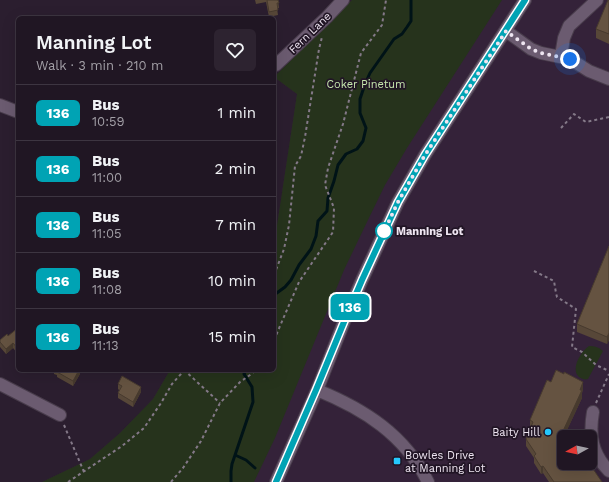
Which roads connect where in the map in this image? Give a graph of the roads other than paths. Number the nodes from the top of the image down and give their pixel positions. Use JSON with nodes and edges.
{"nodes":[{"id":1,"x":343,"y":0,"type":"edge"},
{"id":2,"x":525,"y":0,"type":"edge"},
{"id":3,"x":597,"y":0,"type":"edge"},
{"id":4,"x":506,"y":31,"type":"junction"},
{"id":5,"x":561,"y":56,"type":"junction"},
{"id":6,"x":276,"y":65,"type":"dead end"},
{"id":7,"x":609,"y":79,"type":"edge"},
{"id":8,"x":0,"y":105,"type":"edge"},
{"id":9,"x":16,"y":111,"type":"edge"},
{"id":10,"x":0,"y":384,"type":"edge"},
{"id":11,"x":316,"y":390,"type":"junction"},
{"id":12,"x":593,"y":412,"type":"road end"},
{"id":13,"x":60,"y":415,"type":"road end"},
{"id":14,"x":609,"y":471,"type":"edge"},
{"id":15,"x":276,"y":482,"type":"edge"},
{"id":16,"x":428,"y":482,"type":"edge"}],
"edges":[{"from":1,"to":6,"type":"street","name":"Fern Lane"},
{"from":2,"to":4,"type":"street"},
{"from":3,"to":5,"type":"street"},
{"from":4,"to":5,"type":"street"},
{"from":4,"to":11,"type":"street"},
{"from":5,"to":7,"type":"street"},
{"from":8,"to":9,"type":"street"},
{"from":10,"to":13,"type":"street"},
{"from":11,"to":15,"type":"street"},
{"from":11,"to":16,"type":"street"},
{"from":12,"to":14,"type":"street"}]}
